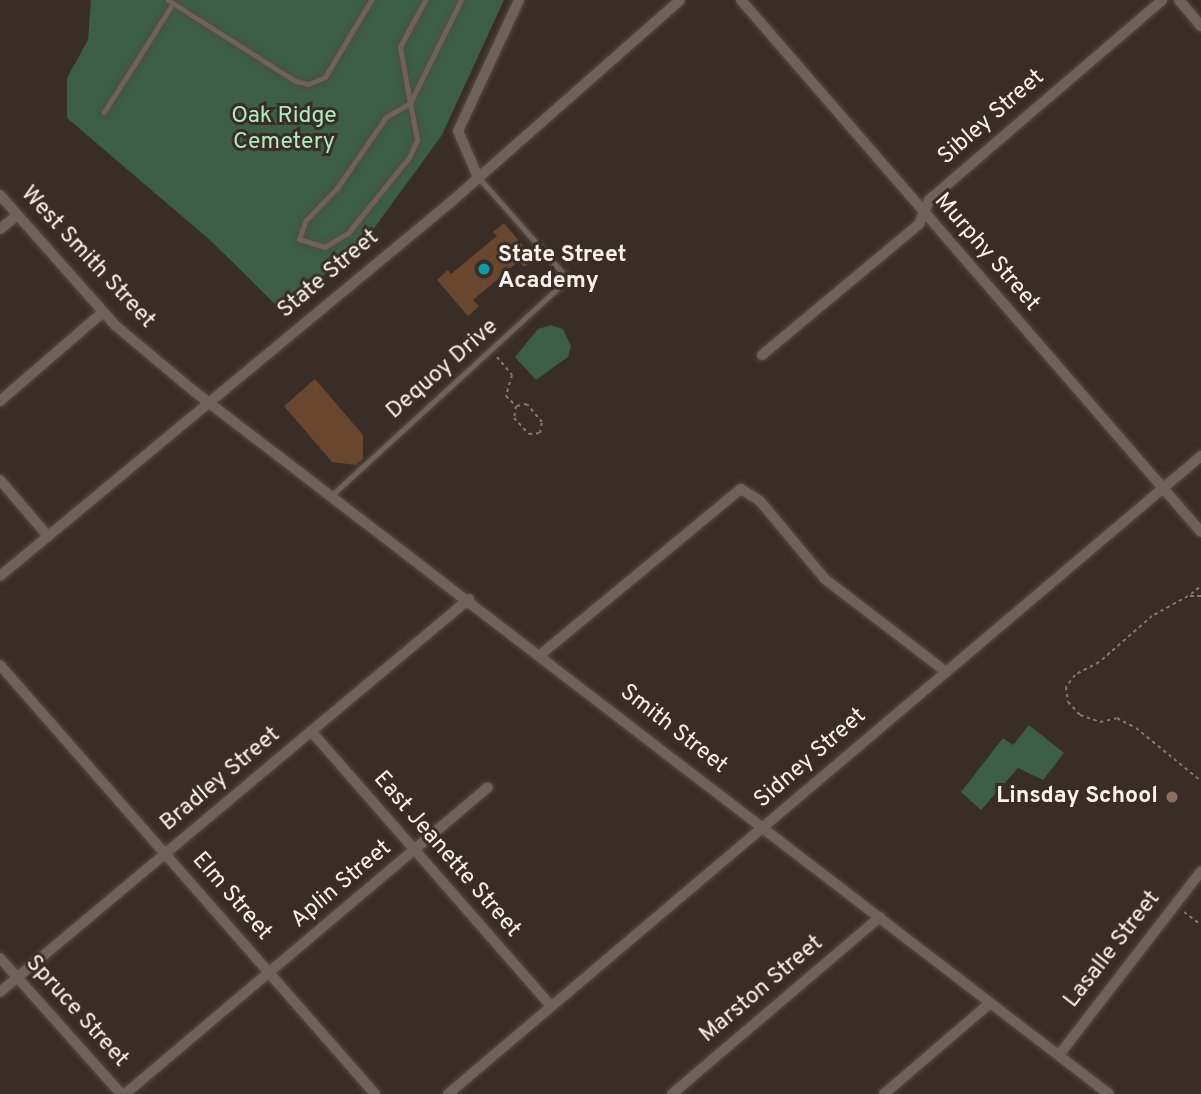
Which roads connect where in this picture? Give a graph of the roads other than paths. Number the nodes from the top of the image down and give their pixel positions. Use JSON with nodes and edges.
{"nodes":[{"id":1,"x":370,"y":0,"type":"edge"},
{"id":2,"x":425,"y":0,"type":"edge"},
{"id":3,"x":461,"y":0,"type":"edge"},
{"id":4,"x":519,"y":0,"type":"edge"},
{"id":5,"x":680,"y":0,"type":"edge"},
{"id":6,"x":741,"y":0,"type":"edge"},
{"id":7,"x":1162,"y":0,"type":"edge"},
{"id":8,"x":1179,"y":0,"type":"edge"},
{"id":9,"x":170,"y":2,"type":"edge"},
{"id":10,"x":1201,"y":26,"type":"edge"},
{"id":11,"x":410,"y":103,"type":"junction"},
{"id":12,"x":104,"y":112,"type":"dead end"},
{"id":13,"x":478,"y":177,"type":"junction"},
{"id":14,"x":0,"y":195,"type":"edge"},
{"id":15,"x":923,"y":212,"type":"junction"},
{"id":16,"x":16,"y":215,"type":"junction"},
{"id":17,"x":0,"y":229,"type":"edge"},
{"id":18,"x":103,"y":312,"type":"junction"},
{"id":19,"x":762,"y":355,"type":"dead end"},
{"id":20,"x":0,"y":401,"type":"edge"},
{"id":21,"x":210,"y":401,"type":"junction"},
{"id":22,"x":1201,"y":456,"type":"edge"},
{"id":23,"x":0,"y":480,"type":"edge"},
{"id":24,"x":1163,"y":487,"type":"junction"},
{"id":25,"x":333,"y":494,"type":"junction"},
{"id":26,"x":1201,"y":532,"type":"edge"},
{"id":27,"x":48,"y":536,"type":"junction"},
{"id":28,"x":0,"y":576,"type":"edge"},
{"id":29,"x":469,"y":599,"type":"junction"},
{"id":30,"x":540,"y":654,"type":"junction"},
{"id":31,"x":0,"y":665,"type":"edge"},
{"id":32,"x":946,"y":672,"type":"junction"},
{"id":33,"x":311,"y":732,"type":"junction"},
{"id":34,"x":488,"y":787,"type":"dead end"},
{"id":35,"x":764,"y":827,"type":"junction"},
{"id":36,"x":415,"y":852,"type":"junction"},
{"id":37,"x":166,"y":855,"type":"junction"},
{"id":38,"x":1201,"y":872,"type":"edge"},
{"id":39,"x":880,"y":917,"type":"junction"},
{"id":40,"x":0,"y":958,"type":"edge"},
{"id":41,"x":270,"y":972,"type":"junction"},
{"id":42,"x":17,"y":978,"type":"junction"},
{"id":43,"x":0,"y":992,"type":"edge"},
{"id":44,"x":990,"y":1003,"type":"junction"},
{"id":45,"x":550,"y":1005,"type":"junction"},
{"id":46,"x":1059,"y":1055,"type":"junction"},
{"id":47,"x":123,"y":1094,"type":"edge"},
{"id":48,"x":375,"y":1094,"type":"edge"},
{"id":49,"x":448,"y":1094,"type":"edge"},
{"id":50,"x":672,"y":1094,"type":"edge"},
{"id":51,"x":884,"y":1094,"type":"edge"},
{"id":52,"x":1109,"y":1094,"type":"edge"}],
"edges":[{"from":1,"to":9,"type":"lane"},
{"from":2,"to":11,"type":"lane"},
{"from":3,"to":11,"type":"lane"},
{"from":4,"to":13,"type":"street"},
{"from":5,"to":13,"type":"street","name":"State Street"},
{"from":6,"to":15,"type":"street","name":"Murphy Street"},
{"from":7,"to":15,"type":"street","name":"Sibley Street"},
{"from":8,"to":10,"type":"street"},
{"from":9,"to":12,"type":"lane"},
{"from":11,"to":11,"type":"lane"},
{"from":13,"to":21,"type":"street","name":"State Street"},
{"from":13,"to":25,"type":"lane","name":"Dequoy Drive"},
{"from":14,"to":16,"type":"street","name":"West Smith Street"},
{"from":15,"to":19,"type":"street","name":"Sibley Street"},
{"from":15,"to":24,"type":"street","name":"Murphy Street"},
{"from":16,"to":17,"type":"street"},
{"from":16,"to":18,"type":"street","name":"West Smith Street"},
{"from":18,"to":20,"type":"street"},
{"from":18,"to":21,"type":"street","name":"West Smith Street"},
{"from":21,"to":25,"type":"street","name":"Smith Street"},
{"from":21,"to":27,"type":"street","name":"State Street"},
{"from":22,"to":24,"type":"street","name":"Sidney Street"},
{"from":23,"to":27,"type":"street"},
{"from":24,"to":26,"type":"street","name":"Murphy Street"},
{"from":24,"to":32,"type":"street","name":"Sidney Street"},
{"from":25,"to":29,"type":"street","name":"Smith Street"},
{"from":27,"to":28,"type":"street","name":"State Street"},
{"from":29,"to":30,"type":"street","name":"Smith Street"},
{"from":29,"to":33,"type":"street","name":"Bradley Street"},
{"from":30,"to":32,"type":"street"},
{"from":30,"to":35,"type":"street","name":"Smith Street"},
{"from":31,"to":37,"type":"street","name":"Elm Street"},
{"from":32,"to":35,"type":"street","name":"Sidney Street"},
{"from":33,"to":36,"type":"street","name":"East Jeanette Street"},
{"from":33,"to":37,"type":"street","name":"Bradley Street"},
{"from":34,"to":36,"type":"street","name":"Aplin Street"},
{"from":35,"to":39,"type":"street","name":"Smith Street"},
{"from":35,"to":45,"type":"street","name":"Sidney Street"},
{"from":36,"to":41,"type":"street","name":"Aplin Street"},
{"from":36,"to":45,"type":"street","name":"East Jeanette Street"},
{"from":37,"to":41,"type":"street","name":"Elm Street"},
{"from":37,"to":42,"type":"street","name":"Bradley Street"},
{"from":38,"to":46,"type":"street","name":"Lasalle Street"},
{"from":39,"to":44,"type":"street","name":"Smith Street"},
{"from":39,"to":50,"type":"street","name":"Marston Street"},
{"from":40,"to":42,"type":"street","name":"Spruce Street"},
{"from":41,"to":47,"type":"street","name":"Aplin Street"},
{"from":41,"to":48,"type":"street","name":"Elm Street"},
{"from":42,"to":43,"type":"street","name":"Bradley Street"},
{"from":42,"to":47,"type":"street","name":"Spruce Street"},
{"from":44,"to":46,"type":"street","name":"Smith Street"},
{"from":44,"to":51,"type":"street"},
{"from":45,"to":49,"type":"street","name":"Sidney Street"},
{"from":46,"to":52,"type":"street","name":"Smith Street"}]}
